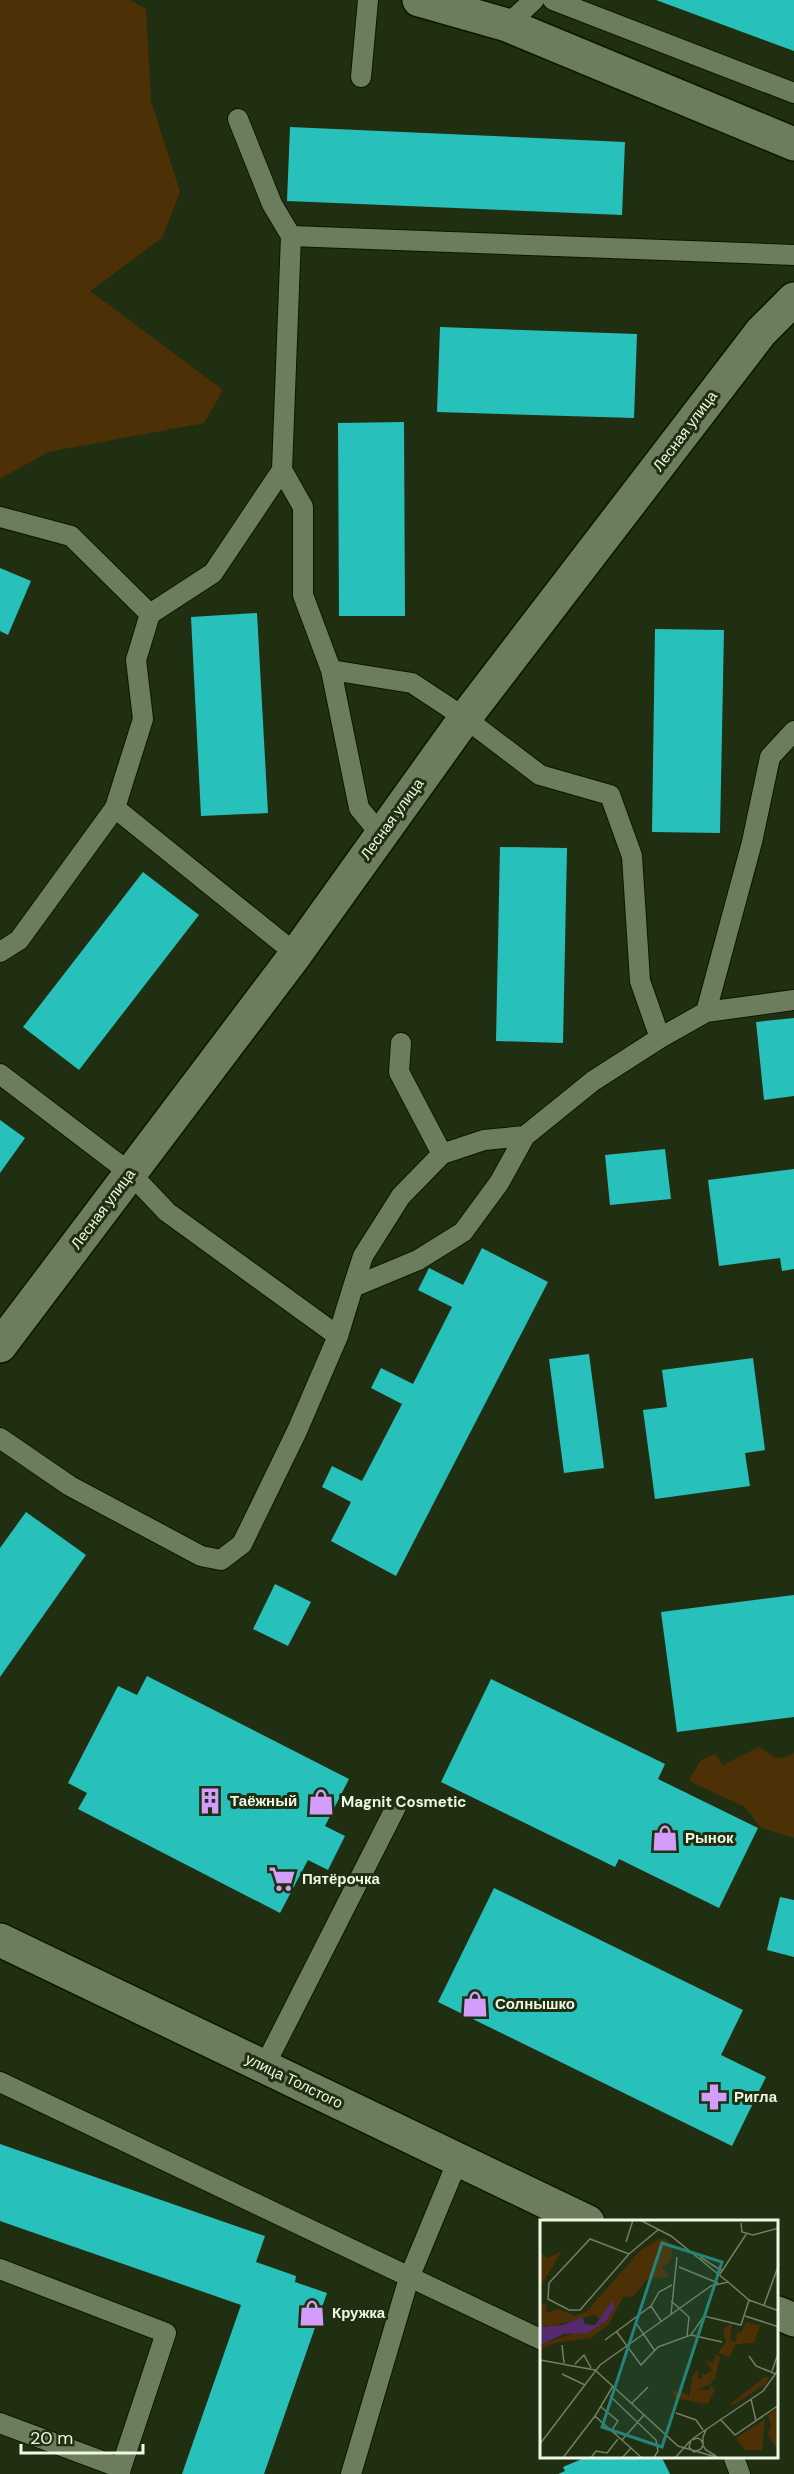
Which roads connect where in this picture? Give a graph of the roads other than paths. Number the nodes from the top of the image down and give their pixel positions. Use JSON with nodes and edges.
{"nodes":[{"id":1,"x":369,"y":0,"type":"edge"},
{"id":2,"x":419,"y":0,"type":"edge"},
{"id":3,"x":534,"y":0,"type":"edge"},
{"id":4,"x":553,"y":0,"type":"edge"},
{"id":5,"x":507,"y":25,"type":"junction"},
{"id":6,"x":360,"y":77,"type":"dead end"},
{"id":7,"x":794,"y":93,"type":"edge"},
{"id":8,"x":238,"y":119,"type":"dead end"},
{"id":9,"x":794,"y":144,"type":"edge"},
{"id":10,"x":291,"y":236,"type":"junction"},
{"id":11,"x":794,"y":255,"type":"edge"},
{"id":12,"x":794,"y":299,"type":"edge"},
{"id":13,"x":282,"y":470,"type":"junction"},
{"id":14,"x":0,"y":517,"type":"edge"},
{"id":15,"x":150,"y":614,"type":"junction"},
{"id":16,"x":331,"y":670,"type":"junction"},
{"id":17,"x":465,"y":718,"type":"junction"},
{"id":18,"x":794,"y":731,"type":"edge"},
{"id":19,"x":115,"y":808,"type":"junction"},
{"id":20,"x":381,"y":835,"type":"junction"},
{"id":21,"x":0,"y":952,"type":"edge"},
{"id":22,"x":296,"y":954,"type":"junction"},
{"id":23,"x":794,"y":1000,"type":"edge"},
{"id":24,"x":706,"y":1012,"type":"junction"},
{"id":25,"x":660,"y":1038,"type":"junction"},
{"id":26,"x":401,"y":1043,"type":"dead end"},
{"id":27,"x":0,"y":1074,"type":"edge"},
{"id":28,"x":525,"y":1136,"type":"junction"},
{"id":29,"x":442,"y":1154,"type":"junction"},
{"id":30,"x":130,"y":1173,"type":"junction"},
{"id":31,"x":353,"y":1287,"type":"junction"},
{"id":32,"x":338,"y":1336,"type":"junction"},
{"id":33,"x":0,"y":1346,"type":"edge"},
{"id":34,"x":0,"y":1438,"type":"edge"},
{"id":35,"x":396,"y":1807,"type":"dead end"},
{"id":36,"x":0,"y":1940,"type":"edge"},
{"id":37,"x":264,"y":2067,"type":"junction"},
{"id":38,"x":0,"y":2082,"type":"edge"},
{"id":39,"x":458,"y":2160,"type":"junction"},
{"id":40,"x":584,"y":2220,"type":"edge"},
{"id":41,"x":0,"y":2269,"type":"edge"},
{"id":42,"x":410,"y":2278,"type":"junction"},
{"id":43,"x":779,"y":2314,"type":"edge"},
{"id":44,"x":794,"y":2320,"type":"edge"},
{"id":45,"x":540,"y":2339,"type":"edge"},
{"id":46,"x":0,"y":2423,"type":"edge"},
{"id":47,"x":735,"y":2459,"type":"edge"},
{"id":48,"x":120,"y":2471,"type":"edge"},
{"id":49,"x":351,"y":2474,"type":"edge"},
{"id":50,"x":740,"y":2474,"type":"edge"}],
"edges":[{"from":1,"to":6,"type":"lane"},
{"from":2,"to":5,"type":"street"},
{"from":3,"to":5,"type":"lane"},
{"from":4,"to":7,"type":"lane"},
{"from":5,"to":9,"type":"street"},
{"from":8,"to":10,"type":"lane"},
{"from":10,"to":11,"type":"lane"},
{"from":10,"to":13,"type":"lane"},
{"from":12,"to":17,"type":"street","name":"Лесная улица"},
{"from":13,"to":15,"type":"lane"},
{"from":13,"to":16,"type":"lane"},
{"from":14,"to":15,"type":"lane"},
{"from":15,"to":19,"type":"lane"},
{"from":16,"to":17,"type":"lane"},
{"from":16,"to":20,"type":"lane"},
{"from":17,"to":20,"type":"street","name":"Лесная улица"},
{"from":17,"to":25,"type":"lane"},
{"from":18,"to":24,"type":"lane"},
{"from":19,"to":21,"type":"lane"},
{"from":19,"to":22,"type":"lane"},
{"from":20,"to":22,"type":"street","name":"Лесная улица"},
{"from":22,"to":30,"type":"street","name":"Лесная улица"},
{"from":23,"to":24,"type":"lane"},
{"from":24,"to":25,"type":"lane"},
{"from":25,"to":28,"type":"lane"},
{"from":26,"to":29,"type":"lane"},
{"from":27,"to":30,"type":"lane"},
{"from":28,"to":29,"type":"lane"},
{"from":28,"to":31,"type":"lane"},
{"from":29,"to":31,"type":"lane"},
{"from":30,"to":32,"type":"lane"},
{"from":30,"to":33,"type":"street","name":"Лесная улица"},
{"from":31,"to":32,"type":"lane"},
{"from":32,"to":34,"type":"lane"},
{"from":35,"to":37,"type":"lane"},
{"from":36,"to":37,"type":"street","name":"улица Толстого"},
{"from":37,"to":39,"type":"street","name":"улица Толстого"},
{"from":38,"to":42,"type":"lane"},
{"from":39,"to":40,"type":"street","name":"улица Толстого"},
{"from":39,"to":42,"type":"lane"},
{"from":41,"to":48,"type":"lane"},
{"from":42,"to":45,"type":"lane"},
{"from":42,"to":49,"type":"lane"},
{"from":43,"to":44,"type":"street"},
{"from":46,"to":48,"type":"lane"},
{"from":47,"to":50,"type":"lane"}]}
